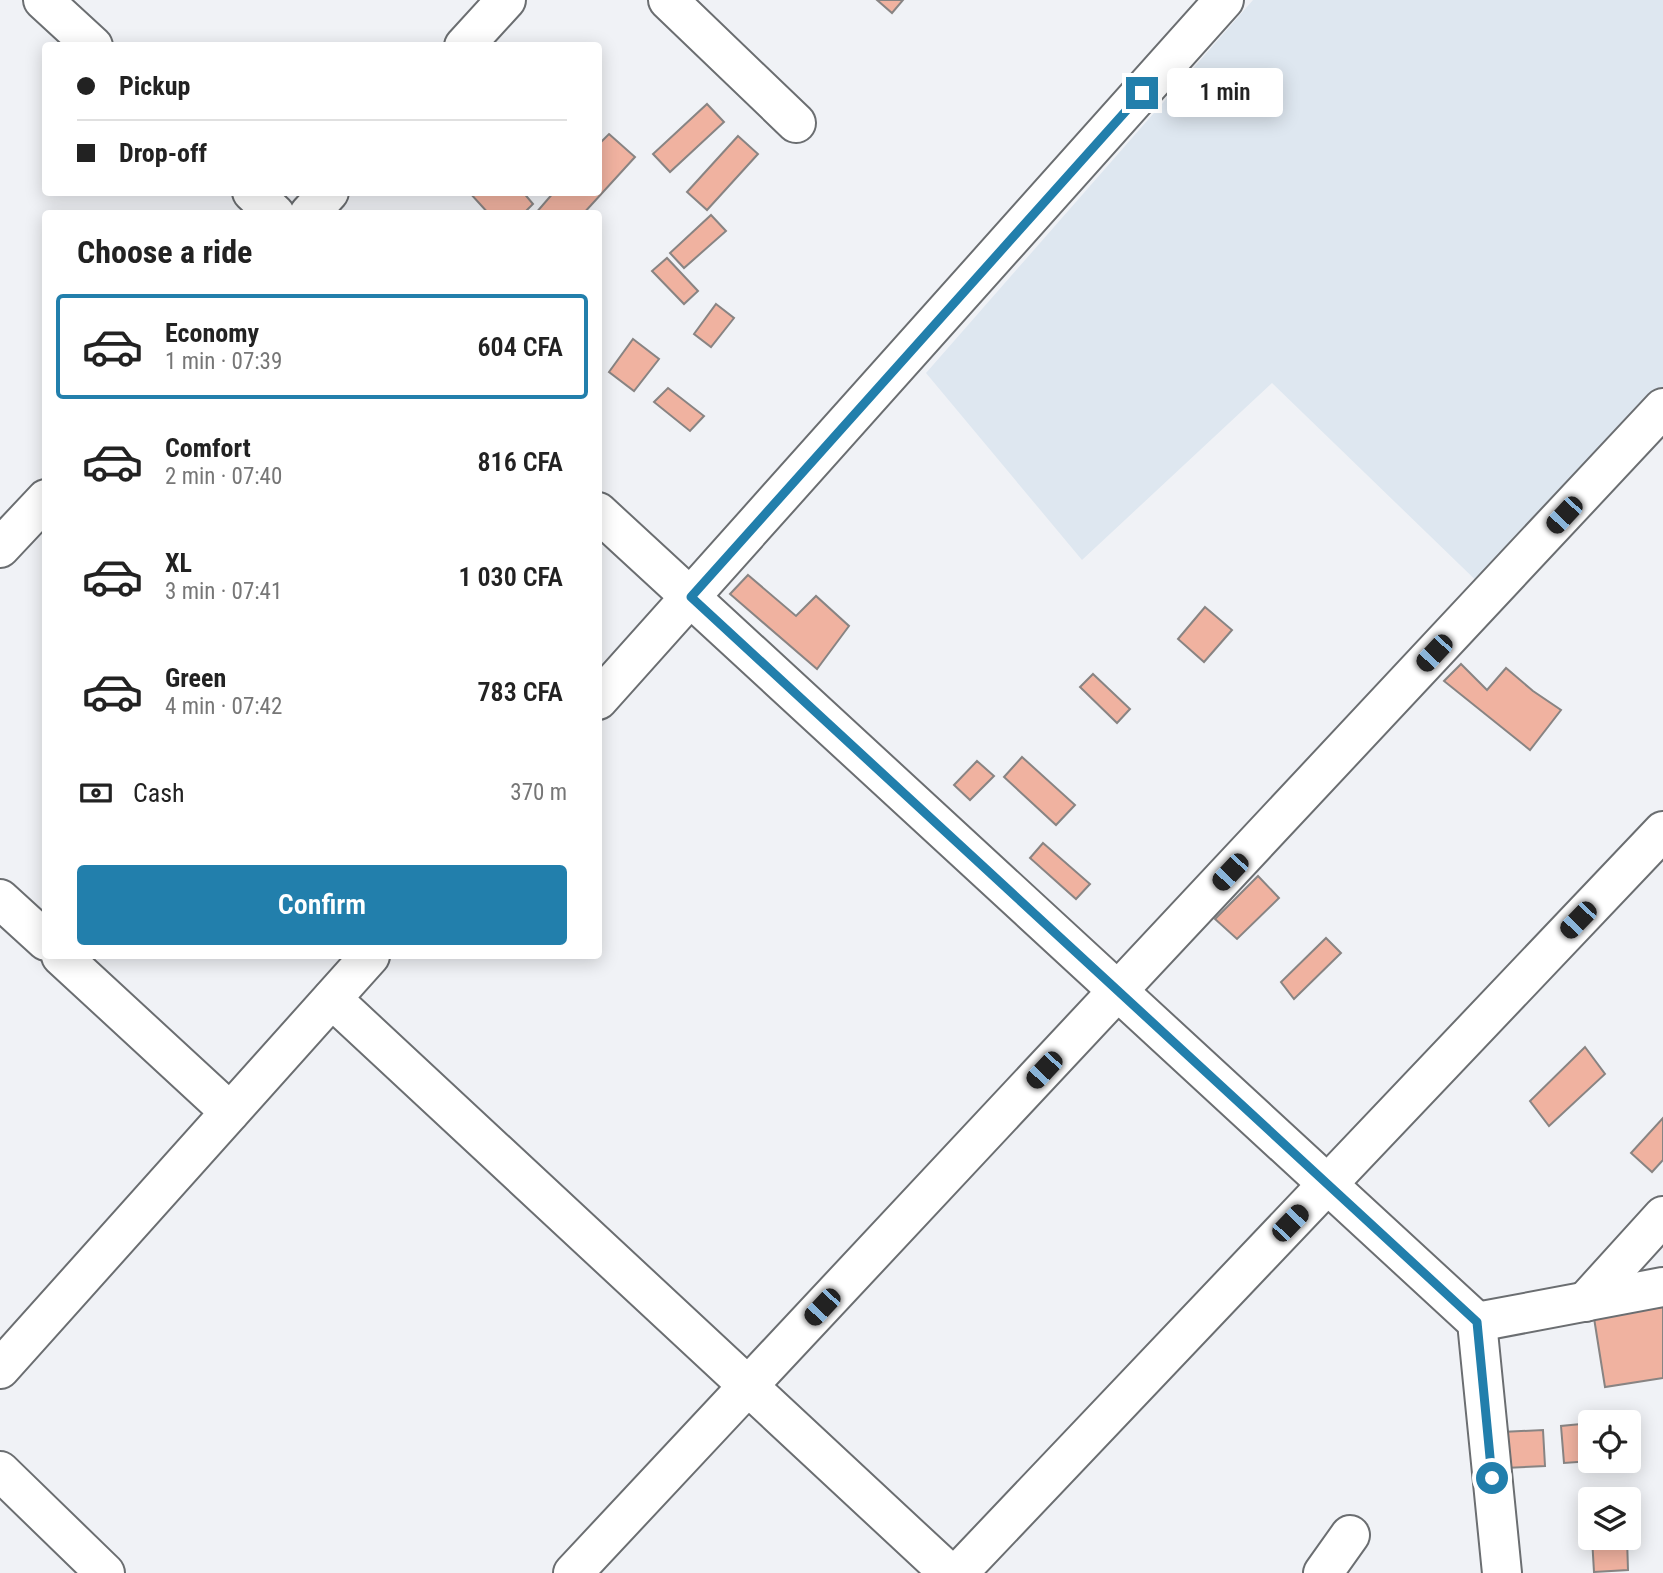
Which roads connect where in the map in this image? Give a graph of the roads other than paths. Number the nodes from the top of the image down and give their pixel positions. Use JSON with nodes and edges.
{"nodes":[{"id":1,"x":43,"y":0,"type":"edge"},
{"id":2,"x":506,"y":0,"type":"edge"},
{"id":3,"x":668,"y":0,"type":"edge"},
{"id":4,"x":1224,"y":0,"type":"edge"},
{"id":5,"x":89,"y":42,"type":"edge"},
{"id":6,"x":468,"y":42,"type":"edge"},
{"id":7,"x":796,"y":123,"type":"dead end"},
{"id":8,"x":256,"y":196,"type":"edge"},
{"id":9,"x":325,"y":196,"type":"edge"},
{"id":10,"x":271,"y":210,"type":"edge"},
{"id":11,"x":312,"y":210,"type":"edge"},
{"id":12,"x":1661,"y":415,"type":"edge"},
{"id":13,"x":42,"y":503,"type":"edge"},
{"id":14,"x":602,"y":516,"type":"edge"},
{"id":15,"x":3,"y":539,"type":"edge"},
{"id":16,"x":691,"y":597,"type":"junction"},
{"id":17,"x":602,"y":696,"type":"edge"},
{"id":18,"x":1663,"y":831,"type":"edge"},
{"id":19,"x":0,"y":899,"type":"edge"},
{"id":20,"x":42,"y":937,"type":"edge"},
{"id":21,"x":64,"y":959,"type":"edge"},
{"id":22,"x":367,"y":959,"type":"edge"},
{"id":23,"x":1118,"y":991,"type":"junction"},
{"id":24,"x":332,"y":999,"type":"junction"},
{"id":25,"x":230,"y":1112,"type":"junction"},
{"id":26,"x":1327,"y":1184,"type":"junction"},
{"id":27,"x":1663,"y":1216,"type":"edge"},
{"id":28,"x":1663,"y":1287,"type":"edge"},
{"id":29,"x":1585,"y":1302,"type":"junction"},
{"id":30,"x":1477,"y":1322,"type":"junction"},
{"id":31,"x":0,"y":1369,"type":"edge"},
{"id":32,"x":748,"y":1386,"type":"junction"},
{"id":33,"x":0,"y":1471,"type":"edge"},
{"id":34,"x":1350,"y":1535,"type":"dead end"},
{"id":35,"x":105,"y":1573,"type":"edge"},
{"id":36,"x":573,"y":1573,"type":"edge"},
{"id":37,"x":949,"y":1573,"type":"edge"},
{"id":38,"x":958,"y":1573,"type":"edge"},
{"id":39,"x":1323,"y":1573,"type":"edge"},
{"id":40,"x":1502,"y":1573,"type":"edge"}],
"edges":[{"from":1,"to":5,"type":"street"},
{"from":2,"to":6,"type":"street"},
{"from":3,"to":7,"type":"street"},
{"from":4,"to":16,"type":"street"},
{"from":8,"to":10,"type":"street"},
{"from":9,"to":11,"type":"street"},
{"from":12,"to":23,"type":"street"},
{"from":13,"to":15,"type":"street"},
{"from":14,"to":16,"type":"street"},
{"from":16,"to":17,"type":"street"},
{"from":16,"to":23,"type":"street"},
{"from":18,"to":26,"type":"street"},
{"from":19,"to":20,"type":"street"},
{"from":21,"to":25,"type":"street"},
{"from":22,"to":24,"type":"street"},
{"from":23,"to":26,"type":"street"},
{"from":23,"to":32,"type":"street"},
{"from":24,"to":25,"type":"street"},
{"from":24,"to":32,"type":"street"},
{"from":25,"to":31,"type":"street"},
{"from":26,"to":30,"type":"street"},
{"from":26,"to":38,"type":"street"},
{"from":27,"to":29,"type":"street"},
{"from":28,"to":29,"type":"street"},
{"from":29,"to":30,"type":"street"},
{"from":30,"to":40,"type":"street"},
{"from":32,"to":36,"type":"street"},
{"from":32,"to":37,"type":"street"},
{"from":33,"to":35,"type":"street"},
{"from":34,"to":39,"type":"street"}]}
